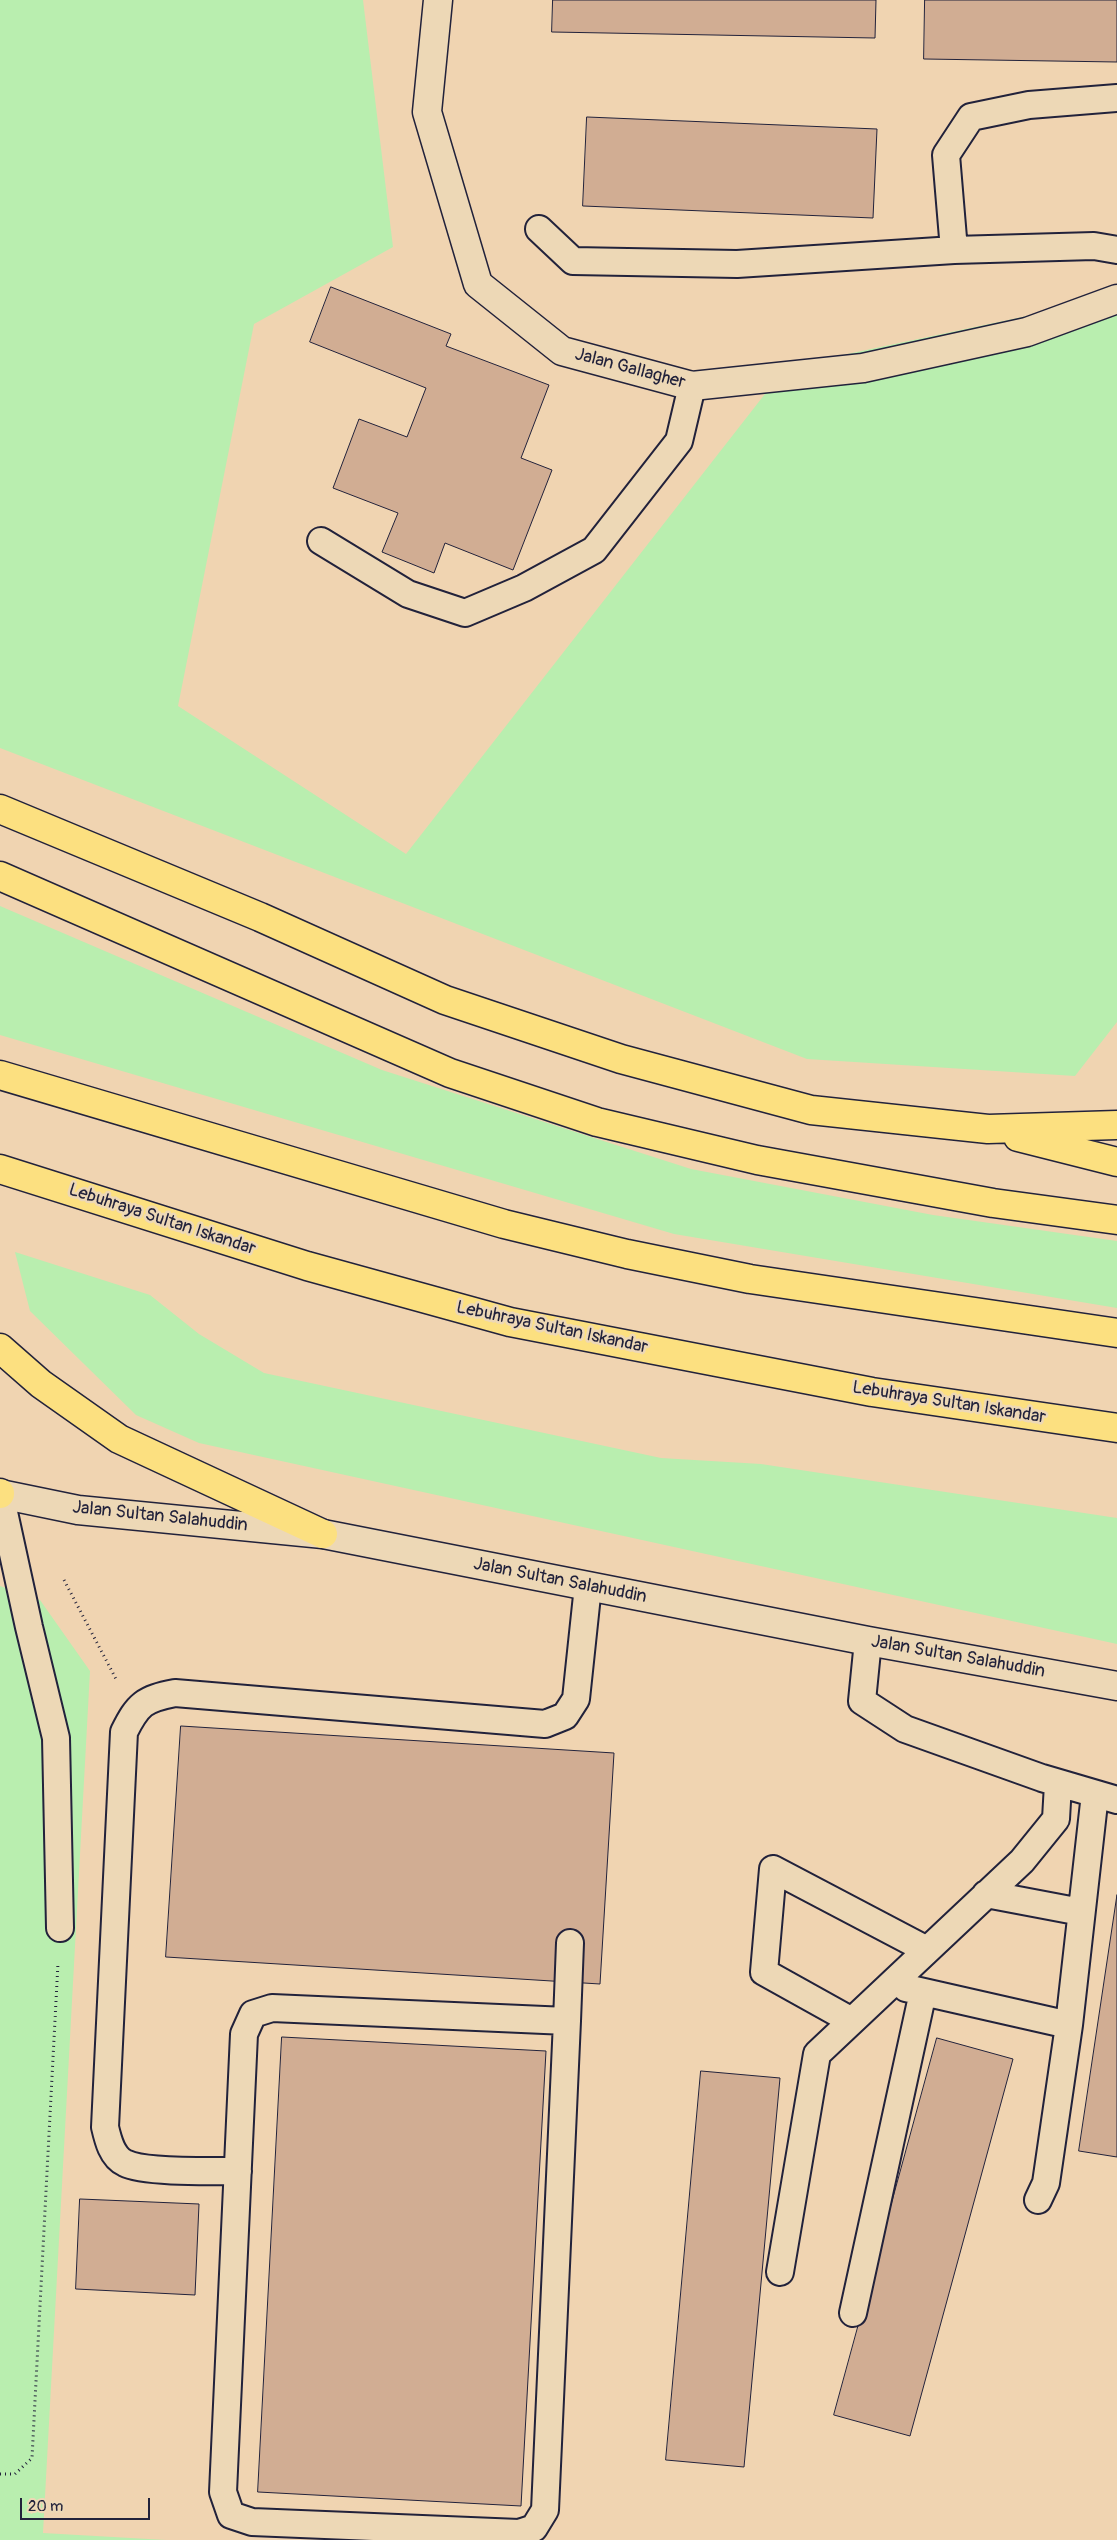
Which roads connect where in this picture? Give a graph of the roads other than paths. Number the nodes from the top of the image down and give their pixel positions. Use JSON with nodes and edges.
{"nodes":[{"id":1,"x":438,"y":0,"type":"edge"},
{"id":2,"x":1117,"y":98,"type":"edge"},
{"id":3,"x":539,"y":229,"type":"dead end"},
{"id":4,"x":954,"y":250,"type":"junction"},
{"id":5,"x":1117,"y":250,"type":"edge"},
{"id":6,"x":1117,"y":299,"type":"edge"},
{"id":7,"x":692,"y":386,"type":"junction"},
{"id":8,"x":321,"y":541,"type":"dead end"},
{"id":9,"x":0,"y":809,"type":"edge"},
{"id":10,"x":0,"y":876,"type":"edge"},
{"id":11,"x":0,"y":1075,"type":"edge"},
{"id":12,"x":1117,"y":1125,"type":"edge"},
{"id":13,"x":988,"y":1129,"type":"junction"},
{"id":14,"x":1117,"y":1162,"type":"edge"},
{"id":15,"x":0,"y":1169,"type":"edge"},
{"id":16,"x":1117,"y":1220,"type":"edge"},
{"id":17,"x":1117,"y":1333,"type":"edge"},
{"id":18,"x":0,"y":1348,"type":"edge"},
{"id":19,"x":1117,"y":1428,"type":"edge"},
{"id":20,"x":0,"y":1493,"type":"edge"},
{"id":21,"x":322,"y":1534,"type":"junction"},
{"id":22,"x":588,"y":1586,"type":"junction"},
{"id":23,"x":868,"y":1641,"type":"junction"},
{"id":24,"x":1117,"y":1686,"type":"edge"},
{"id":25,"x":1058,"y":1784,"type":"junction"},
{"id":26,"x":1106,"y":1797,"type":"edge"},
{"id":27,"x":986,"y":1894,"type":"junction"},
{"id":28,"x":1081,"y":1912,"type":"junction"},
{"id":29,"x":60,"y":1928,"type":"road end"},
{"id":30,"x":570,"y":1943,"type":"dead end"},
{"id":31,"x":927,"y":1950,"type":"junction"},
{"id":32,"x":891,"y":1985,"type":"junction"},
{"id":33,"x":923,"y":1992,"type":"junction"},
{"id":34,"x":567,"y":2021,"type":"junction"},
{"id":35,"x":852,"y":2021,"type":"junction"},
{"id":36,"x":1070,"y":2025,"type":"junction"},
{"id":37,"x":238,"y":2172,"type":"junction"},
{"id":38,"x":1038,"y":2200,"type":"dead end"},
{"id":39,"x":780,"y":2272,"type":"dead end"},
{"id":40,"x":854,"y":2313,"type":"dead end"}],
"edges":[{"from":1,"to":7,"type":"street","name":"Jalan Gallagher"},
{"from":2,"to":4,"type":"lane"},
{"from":3,"to":4,"type":"lane"},
{"from":4,"to":5,"type":"lane"},
{"from":6,"to":7,"type":"street","name":"Jalan Gallagher"},
{"from":7,"to":8,"type":"lane"},
{"from":9,"to":13,"type":"main road"},
{"from":10,"to":16,"type":"main road"},
{"from":11,"to":17,"type":"main road"},
{"from":12,"to":13,"type":"main road"},
{"from":13,"to":14,"type":"main road"},
{"from":15,"to":19,"type":"main road","name":"Lebuhraya Sultan Iskandar"},
{"from":18,"to":21,"type":"main road"},
{"from":20,"to":21,"type":"street","name":"Jalan Sultan Salahuddin"},
{"from":20,"to":29,"type":"lane"},
{"from":21,"to":22,"type":"street","name":"Jalan Sultan Salahuddin"},
{"from":22,"to":23,"type":"street","name":"Jalan Sultan Salahuddin"},
{"from":22,"to":37,"type":"lane"},
{"from":23,"to":24,"type":"street","name":"Jalan Sultan Salahuddin"},
{"from":23,"to":25,"type":"lane"},
{"from":25,"to":26,"type":"lane"},
{"from":25,"to":27,"type":"lane"},
{"from":26,"to":28,"type":"lane"},
{"from":27,"to":28,"type":"lane"},
{"from":27,"to":31,"type":"lane"},
{"from":28,"to":36,"type":"lane"},
{"from":30,"to":34,"type":"lane"},
{"from":31,"to":32,"type":"lane"},
{"from":31,"to":35,"type":"lane"},
{"from":32,"to":33,"type":"lane"},
{"from":32,"to":35,"type":"lane"},
{"from":33,"to":36,"type":"lane"},
{"from":33,"to":40,"type":"lane"},
{"from":34,"to":37,"type":"lane"},
{"from":34,"to":37,"type":"lane"},
{"from":35,"to":39,"type":"lane"},
{"from":36,"to":38,"type":"lane"}]}
